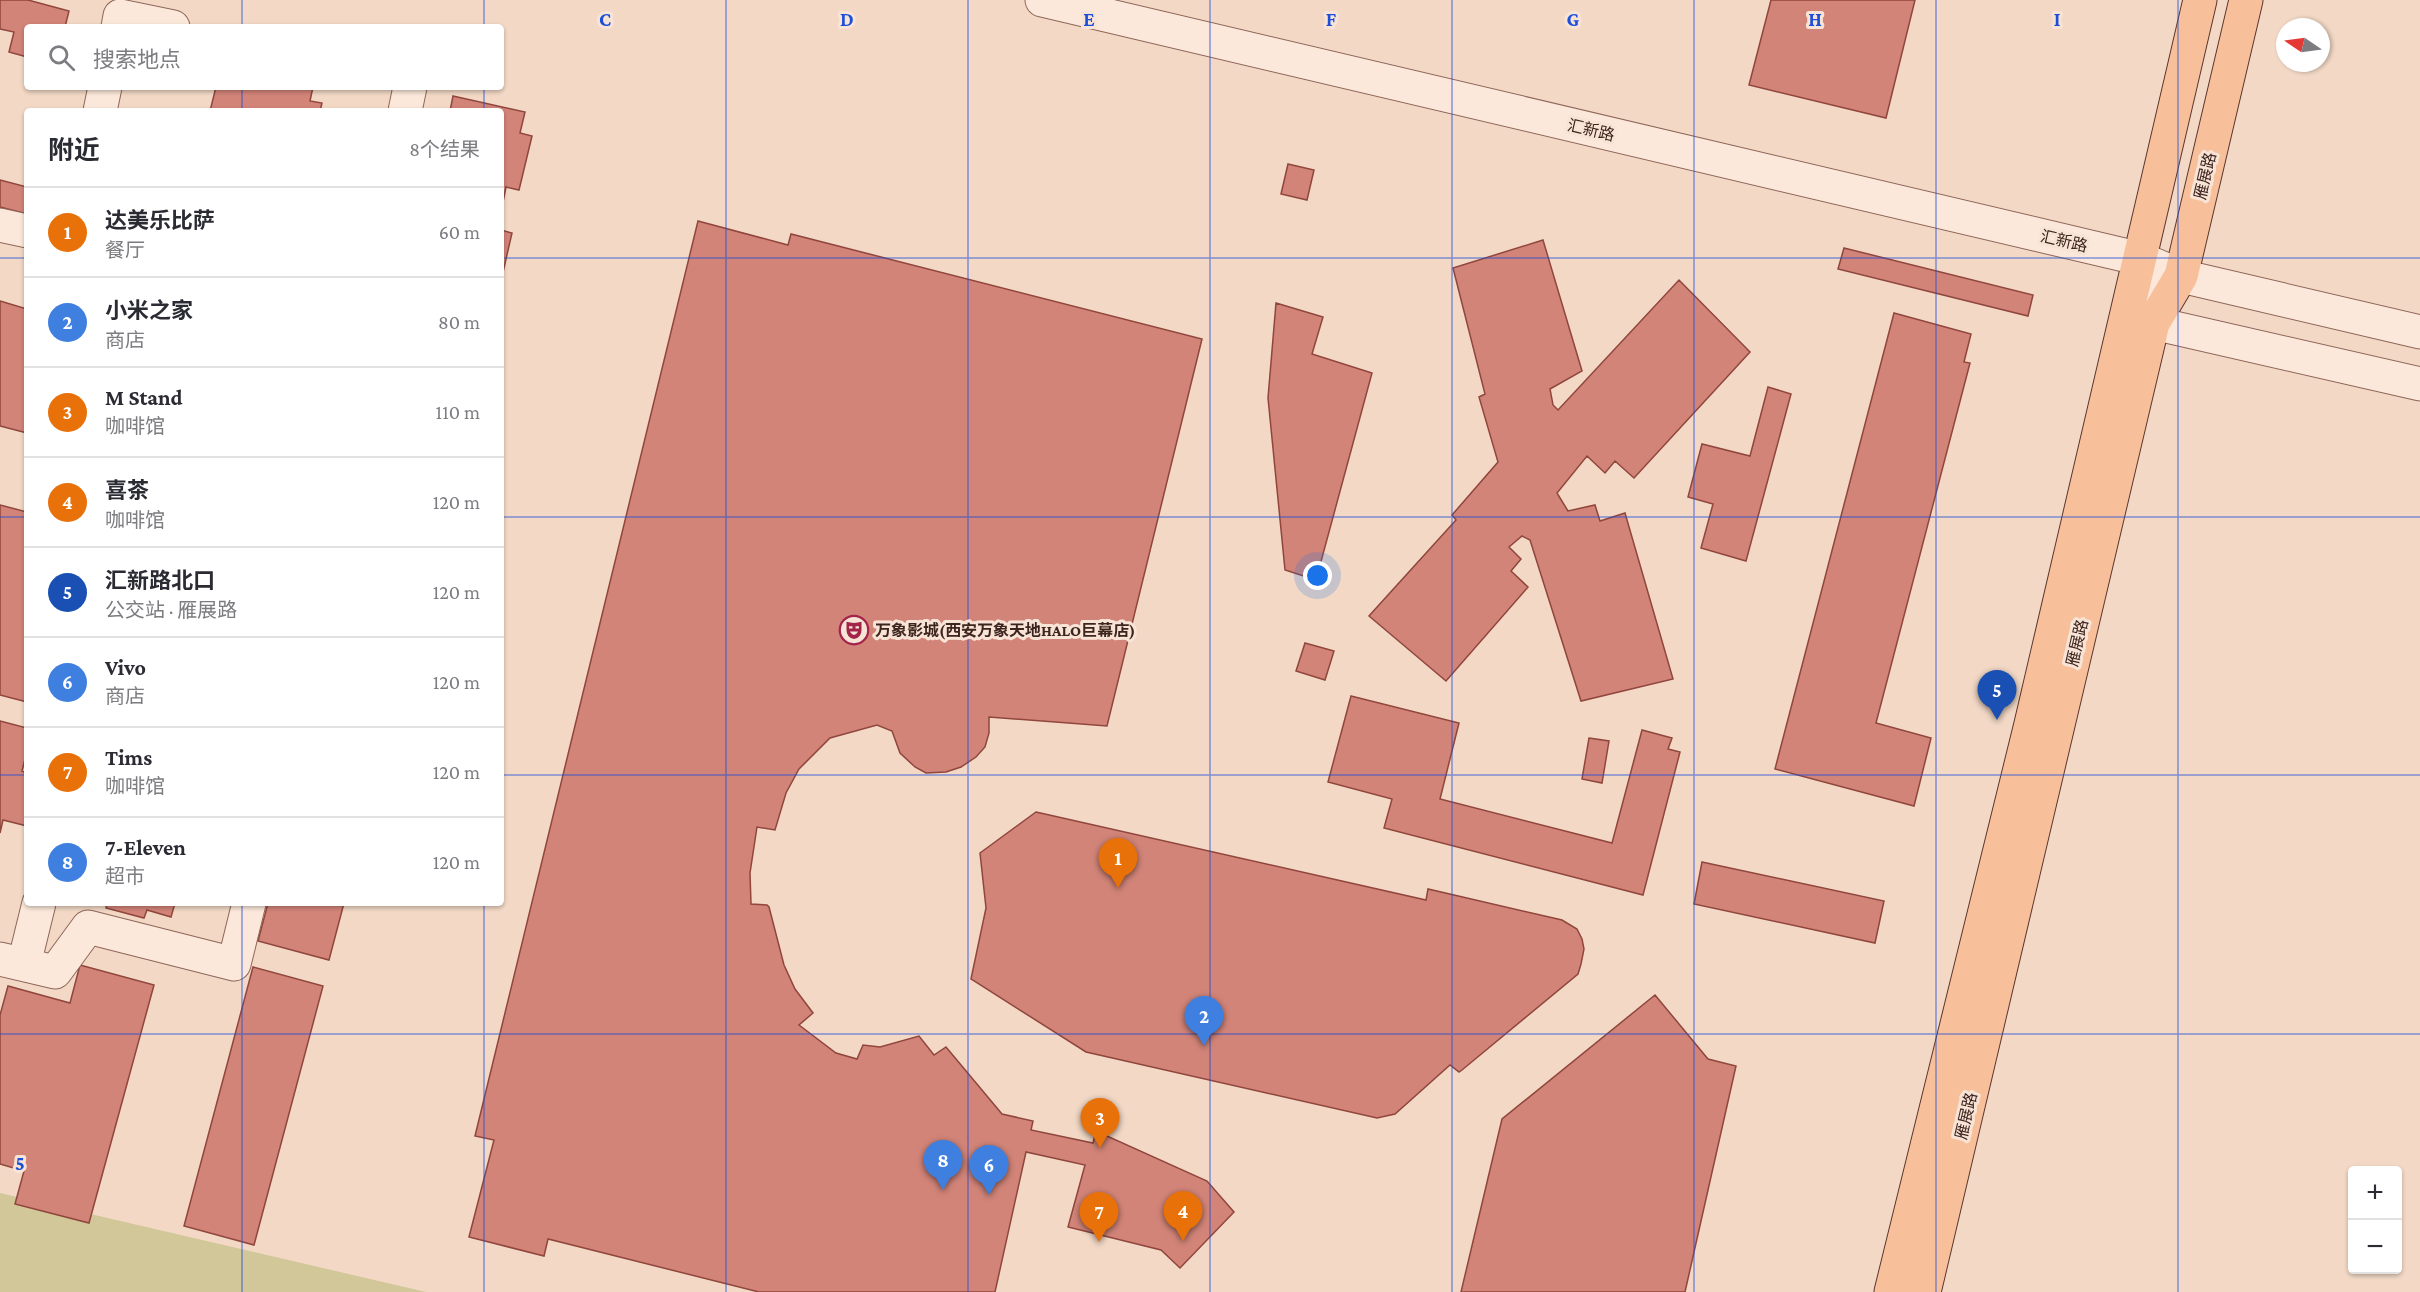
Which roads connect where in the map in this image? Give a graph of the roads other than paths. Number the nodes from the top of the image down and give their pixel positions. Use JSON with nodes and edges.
{"nodes":[{"id":1,"x":1042,"y":0,"type":"edge"},
{"id":2,"x":2200,"y":0,"type":"edge"},
{"id":3,"x":2247,"y":0,"type":"edge"},
{"id":4,"x":119,"y":24,"type":"edge"},
{"id":5,"x":159,"y":24,"type":"edge"},
{"id":6,"x":104,"y":90,"type":"edge"},
{"id":7,"x":409,"y":90,"type":"edge"},
{"id":8,"x":101,"y":108,"type":"edge"},
{"id":9,"x":406,"y":108,"type":"edge"},
{"id":10,"x":0,"y":225,"type":"edge"},
{"id":11,"x":24,"y":230,"type":"edge"},
{"id":12,"x":2140,"y":259,"type":"junction"},
{"id":13,"x":2181,"y":276,"type":"junction"},
{"id":14,"x":2153,"y":323,"type":"junction"},
{"id":15,"x":2420,"y":332,"type":"edge"},
{"id":16,"x":2420,"y":384,"type":"edge"},
{"id":17,"x":38,"y":906,"type":"edge"},
{"id":18,"x":248,"y":906,"type":"edge"},
{"id":19,"x":12,"y":962,"type":"edge"},
{"id":20,"x":1892,"y":1292,"type":"edge"},
{"id":21,"x":1924,"y":1292,"type":"edge"}],
"edges":[{"from":1,"to":12,"type":"street","name":"汇新路"},
{"from":2,"to":12,"type":"main road","name":"雁展路"},
{"from":3,"to":13,"type":"main road","name":"雁展路"},
{"from":4,"to":5,"type":"street"},
{"from":6,"to":8,"type":"street"},
{"from":7,"to":9,"type":"street"},
{"from":10,"to":11,"type":"street"},
{"from":12,"to":13,"type":"street","name":"汇新路"},
{"from":12,"to":14,"type":"street"},
{"from":12,"to":20,"type":"main road","name":"雁展路"},
{"from":13,"to":14,"type":"main road","name":"雁展路"},
{"from":13,"to":15,"type":"street","name":"汇新路"},
{"from":14,"to":16,"type":"street"},
{"from":14,"to":21,"type":"main road","name":"雁展路"},
{"from":17,"to":19,"type":"street"},
{"from":18,"to":19,"type":"street"}]}
